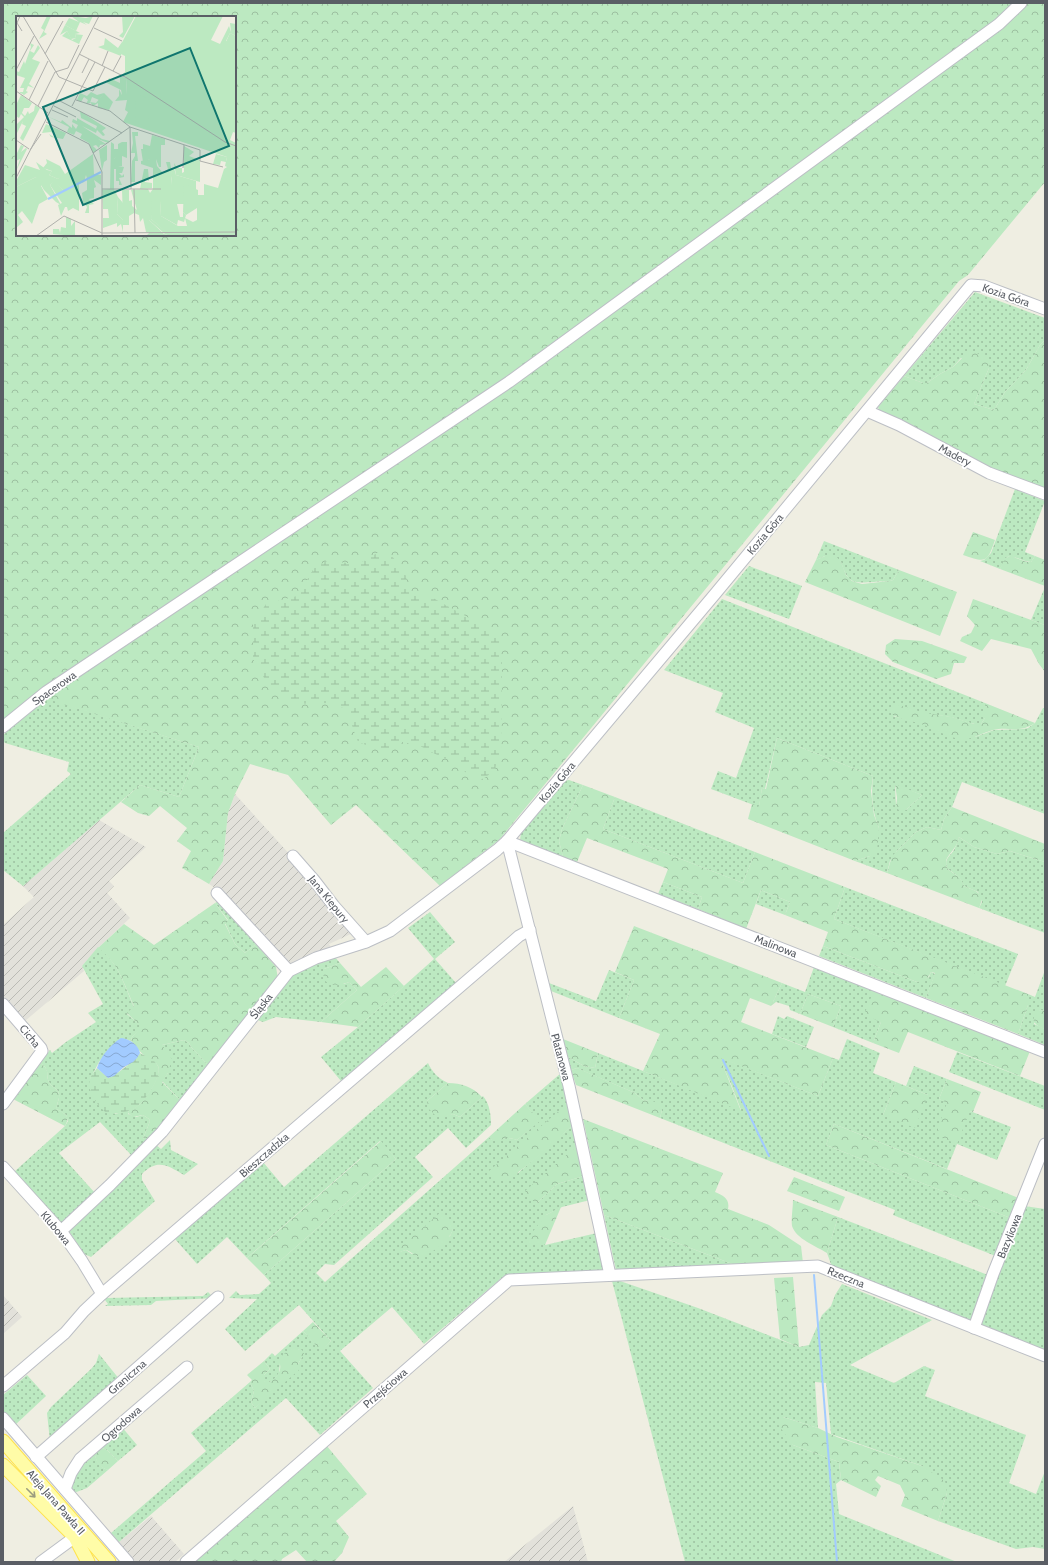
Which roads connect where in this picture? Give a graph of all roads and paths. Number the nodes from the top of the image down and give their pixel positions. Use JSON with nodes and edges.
{"nodes":[{"id":1,"x":1021,"y":3,"type":"edge"},
{"id":2,"x":1045,"y":309,"type":"edge"},
{"id":3,"x":867,"y":411,"type":"junction"},
{"id":4,"x":1045,"y":494,"type":"edge"},
{"id":5,"x":3,"y":727,"type":"edge"},
{"id":6,"x":507,"y":841,"type":"junction"},
{"id":7,"x":293,"y":856,"type":"dead end"},
{"id":8,"x":217,"y":893,"type":"dead end"},
{"id":9,"x":530,"y":930,"type":"junction"},
{"id":10,"x":366,"y":942,"type":"junction"},
{"id":11,"x":289,"y":971,"type":"junction"},
{"id":12,"x":3,"y":1004,"type":"edge"},
{"id":13,"x":1045,"y":1052,"type":"edge"},
{"id":14,"x":3,"y":1104,"type":"edge"},
{"id":15,"x":1045,"y":1144,"type":"edge"},
{"id":16,"x":3,"y":1167,"type":"edge"},
{"id":17,"x":61,"y":1231,"type":"junction"},
{"id":18,"x":610,"y":1274,"type":"junction"},
{"id":19,"x":102,"y":1294,"type":"junction"},
{"id":20,"x":218,"y":1298,"type":"dead end"},
{"id":21,"x":974,"y":1328,"type":"junction"},
{"id":22,"x":1045,"y":1356,"type":"edge"},
{"id":23,"x":187,"y":1367,"type":"dead end"},
{"id":24,"x":3,"y":1386,"type":"edge"},
{"id":25,"x":3,"y":1418,"type":"edge"},
{"id":26,"x":3,"y":1441,"type":"edge"},
{"id":27,"x":36,"y":1457,"type":"junction"},
{"id":28,"x":3,"y":1465,"type":"edge"},
{"id":29,"x":65,"y":1489,"type":"junction"},
{"id":30,"x":75,"y":1537,"type":"junction"},
{"id":31,"x":41,"y":1562,"type":"edge"},
{"id":32,"x":88,"y":1562,"type":"edge"},
{"id":33,"x":109,"y":1562,"type":"edge"},
{"id":34,"x":128,"y":1562,"type":"edge"},
{"id":35,"x":186,"y":1562,"type":"edge"}],
"edges":[{"from":1,"to":5,"type":"street","name":"Spacerowa"},
{"from":2,"to":3,"type":"street","name":"Kozia Góra"},
{"from":3,"to":4,"type":"street","name":"Madery"},
{"from":3,"to":6,"type":"street","name":"Kozia Góra"},
{"from":6,"to":9,"type":"street","name":"Platanowa"},
{"from":6,"to":10,"type":"street","name":"Śląska"},
{"from":6,"to":13,"type":"street","name":"Malinowa"},
{"from":7,"to":10,"type":"street","name":"Jana Kiepury"},
{"from":8,"to":11,"type":"street"},
{"from":9,"to":18,"type":"street","name":"Platanowa"},
{"from":9,"to":19,"type":"street","name":"Bieszczadzka"},
{"from":10,"to":11,"type":"street","name":"Śląska"},
{"from":11,"to":17,"type":"street","name":"Śląska"},
{"from":12,"to":14,"type":"street","name":"Cicha"},
{"from":15,"to":21,"type":"street","name":"Bazyliowa"},
{"from":16,"to":17,"type":"street","name":"Klubowa"},
{"from":17,"to":19,"type":"street","name":"Klubowa"},
{"from":18,"to":21,"type":"street","name":"Rzeczna"},
{"from":18,"to":35,"type":"street","name":"Przejściowa"},
{"from":19,"to":24,"type":"street","name":"Bieszczadzka"},
{"from":20,"to":27,"type":"street","name":"Graniczna"},
{"from":21,"to":22,"type":"street","name":"Rzeczna"},
{"from":23,"to":29,"type":"street","name":"Ogrodowa"},
{"from":25,"to":27,"type":"street"},
{"from":26,"to":33,"type":"main road","name":"Aleja Jana Pawła II"},
{"from":27,"to":29,"type":"street"},
{"from":28,"to":30,"type":"main road","name":"Aleja Jana Pawła II","one_way":true},
{"from":29,"to":34,"type":"street"},
{"from":30,"to":31,"type":"street"},
{"from":30,"to":32,"type":"main road","name":"Aleja Jana Pawła II"}]}
